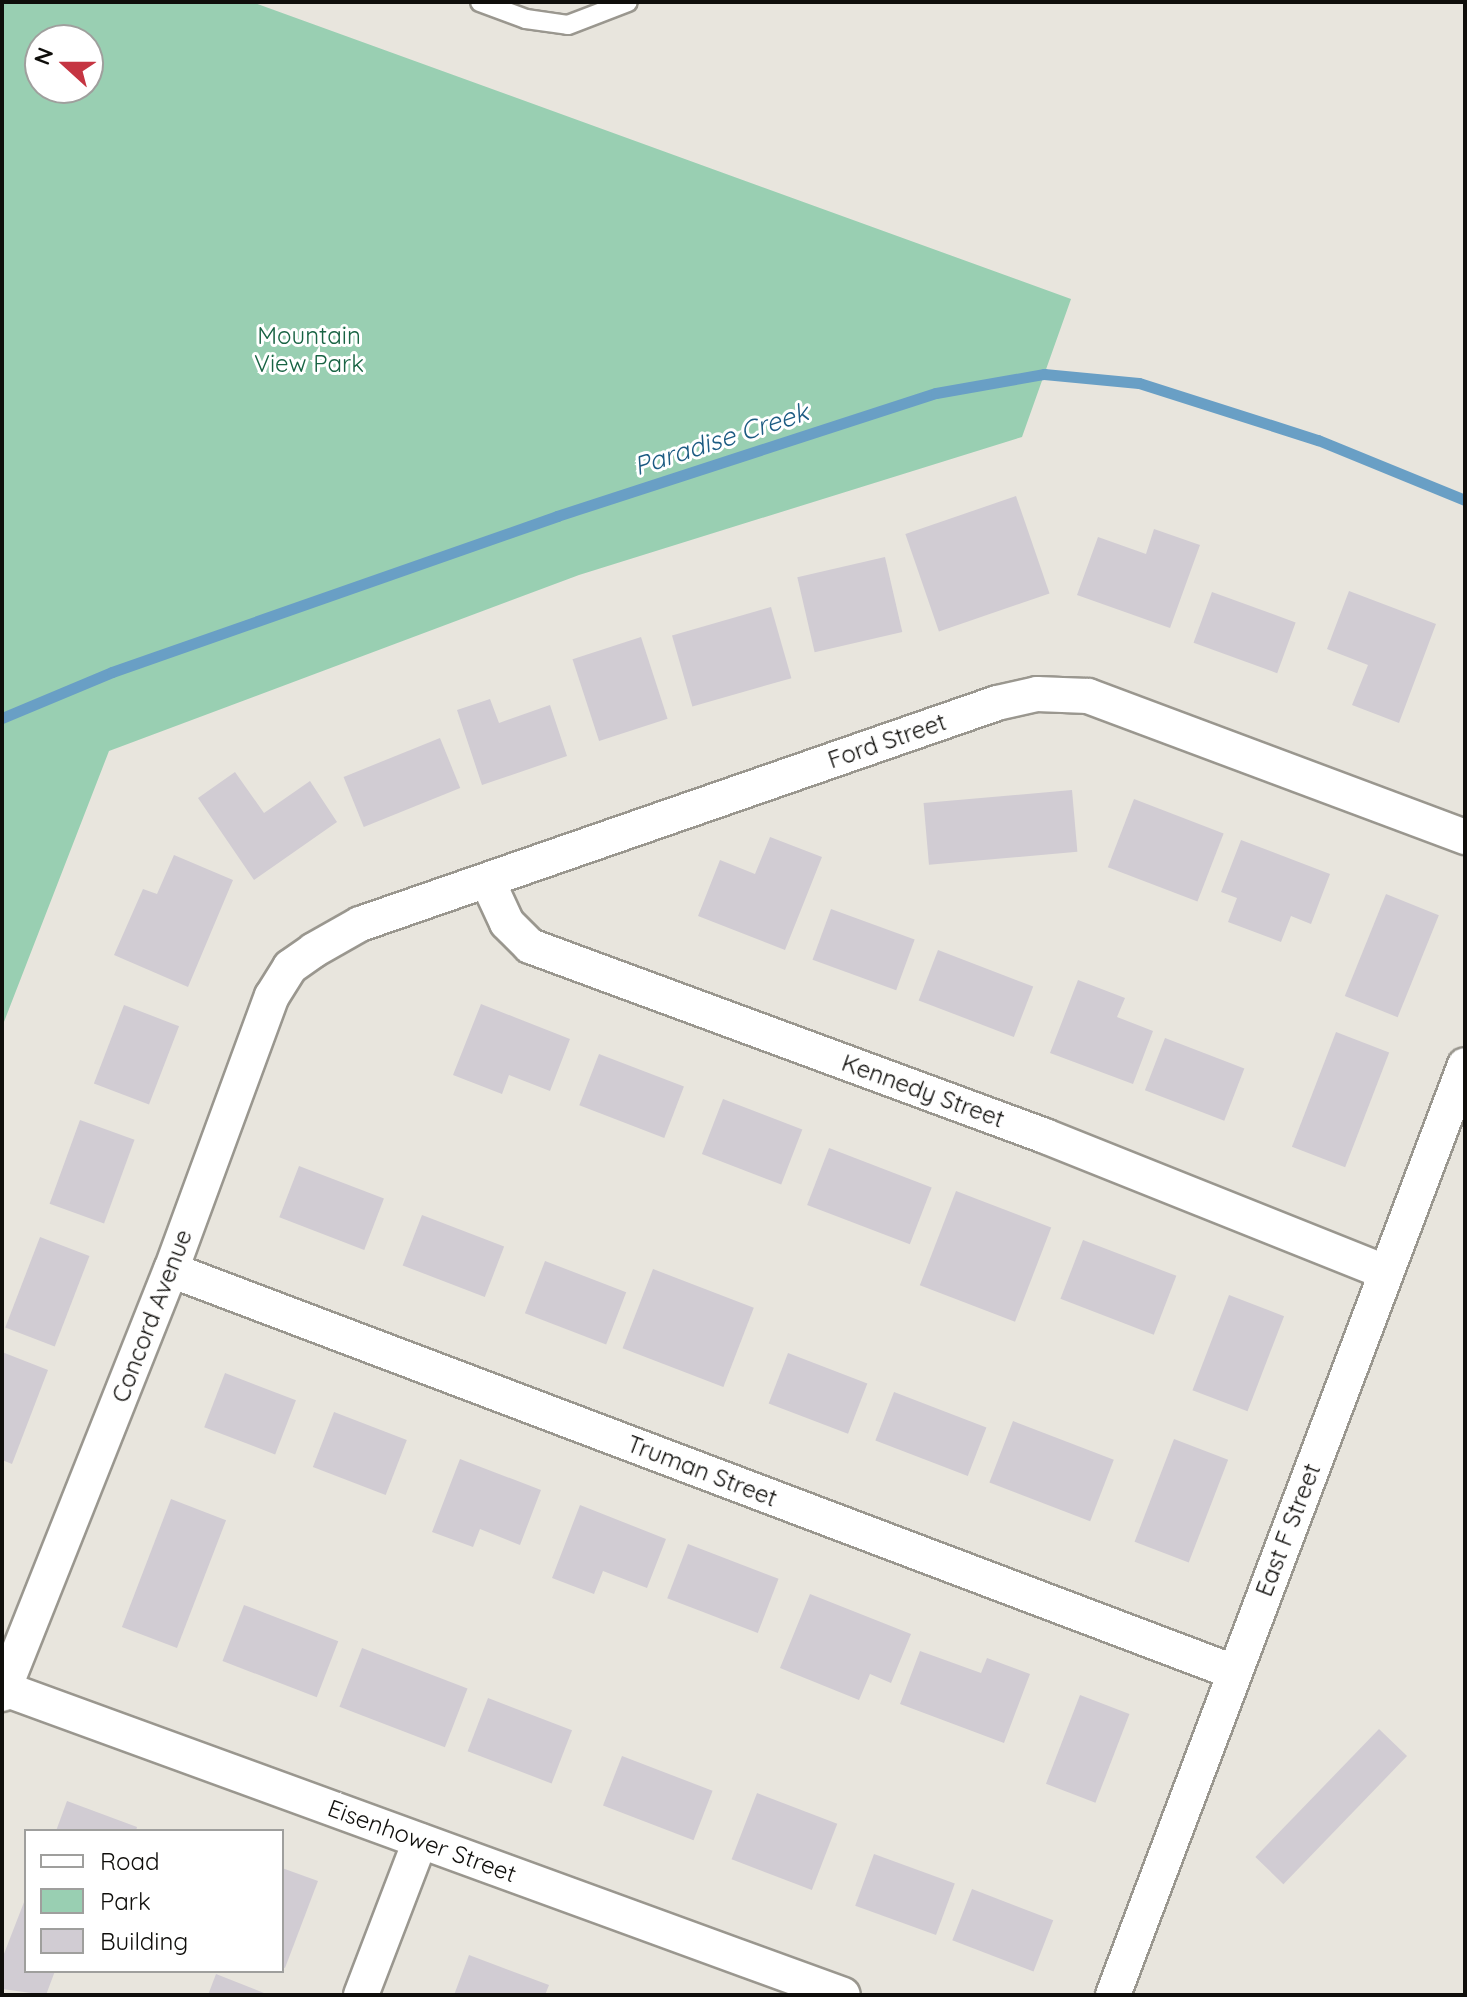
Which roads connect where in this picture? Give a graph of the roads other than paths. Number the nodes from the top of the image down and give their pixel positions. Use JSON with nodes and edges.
{"nodes":[{"id":1,"x":480,"y":2,"type":"edge"},
{"id":2,"x":628,"y":2,"type":"edge"},
{"id":3,"x":1465,"y":837,"type":"edge"},
{"id":4,"x":488,"y":882,"type":"junction"},
{"id":5,"x":314,"y":950,"type":"joint"},
{"id":6,"x":1465,"y":1065,"type":"edge"},
{"id":7,"x":171,"y":1270,"type":"junction"},
{"id":8,"x":1385,"y":1272,"type":"junction"},
{"id":9,"x":1234,"y":1672,"type":"junction"},
{"id":10,"x":3,"y":1690,"type":"edge"},
{"id":11,"x":420,"y":1841,"type":"junction"},
{"id":12,"x":361,"y":1995,"type":"edge"},
{"id":13,"x":843,"y":1995,"type":"edge"},
{"id":14,"x":1113,"y":1995,"type":"edge"}],
"edges":[{"from":1,"to":2,"type":"lane"},
{"from":3,"to":4,"type":"street","name":"Ford Street"},
{"from":4,"to":5,"type":"street","name":"Ford Street"},
{"from":4,"to":8,"type":"street","name":"Kennedy Street"},
{"from":5,"to":7,"type":"street","name":"Concord Avenue"},
{"from":6,"to":8,"type":"street","name":"East F Street"},
{"from":7,"to":9,"type":"street","name":"Truman Street"},
{"from":7,"to":10,"type":"street","name":"Concord Avenue"},
{"from":8,"to":9,"type":"street","name":"East F Street"},
{"from":9,"to":14,"type":"street","name":"East F Street"},
{"from":10,"to":11,"type":"street","name":"Eisenhower Street"},
{"from":11,"to":12,"type":"street"},
{"from":11,"to":13,"type":"street","name":"Eisenhower Street"}]}
